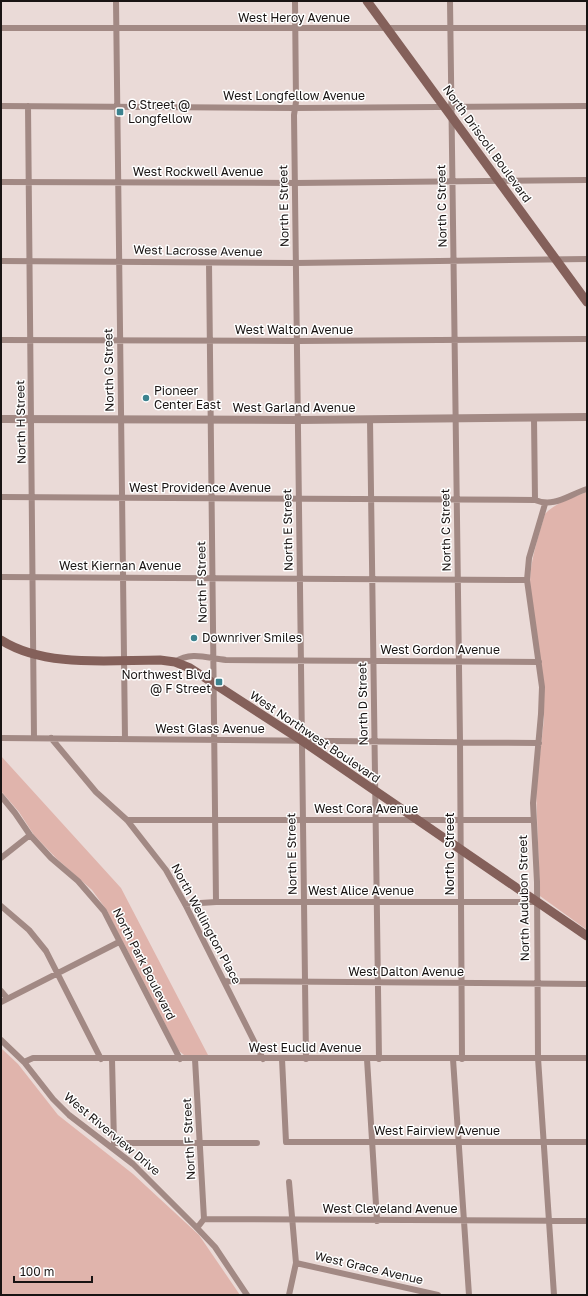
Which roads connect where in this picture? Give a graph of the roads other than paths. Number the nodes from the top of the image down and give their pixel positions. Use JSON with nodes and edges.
{"nodes":[{"id":1,"x":116,"y":1,"type":"edge"},
{"id":2,"x":295,"y":1,"type":"edge"},
{"id":3,"x":367,"y":1,"type":"edge"},
{"id":4,"x":450,"y":1,"type":"edge"},
{"id":5,"x":1,"y":28,"type":"edge"},
{"id":6,"x":116,"y":28,"type":"junction"},
{"id":7,"x":451,"y":28,"type":"junction"},
{"id":8,"x":587,"y":28,"type":"edge"},
{"id":9,"x":295,"y":29,"type":"junction"},
{"id":10,"x":387,"y":29,"type":"junction"},
{"id":11,"x":1,"y":106,"type":"edge"},
{"id":12,"x":28,"y":106,"type":"junction"},
{"id":13,"x":117,"y":106,"type":"junction"},
{"id":14,"x":587,"y":106,"type":"edge"},
{"id":15,"x":448,"y":107,"type":"junction"},
{"id":16,"x":295,"y":108,"type":"junction"},
{"id":17,"x":452,"y":117,"type":"junction"},
{"id":18,"x":587,"y":180,"type":"edge"},
{"id":19,"x":498,"y":181,"type":"junction"},
{"id":20,"x":1,"y":182,"type":"edge"},
{"id":21,"x":28,"y":182,"type":"junction"},
{"id":22,"x":453,"y":182,"type":"junction"},
{"id":23,"x":118,"y":183,"type":"junction"},
{"id":24,"x":295,"y":183,"type":"junction"},
{"id":25,"x":587,"y":259,"type":"edge"},
{"id":26,"x":556,"y":260,"type":"junction"},
{"id":27,"x":1,"y":261,"type":"edge"},
{"id":28,"x":29,"y":261,"type":"junction"},
{"id":29,"x":454,"y":261,"type":"junction"},
{"id":30,"x":119,"y":262,"type":"junction"},
{"id":31,"x":209,"y":262,"type":"junction"},
{"id":32,"x":296,"y":263,"type":"junction"},
{"id":33,"x":587,"y":302,"type":"edge"},
{"id":34,"x":587,"y":339,"type":"edge"},
{"id":35,"x":1,"y":340,"type":"edge"},
{"id":36,"x":31,"y":340,"type":"junction"},
{"id":37,"x":454,"y":340,"type":"junction"},
{"id":38,"x":120,"y":341,"type":"junction"},
{"id":39,"x":210,"y":341,"type":"junction"},
{"id":40,"x":297,"y":341,"type":"junction"},
{"id":41,"x":587,"y":417,"type":"edge"},
{"id":42,"x":534,"y":418,"type":"junction"},
{"id":43,"x":1,"y":419,"type":"edge"},
{"id":44,"x":456,"y":419,"type":"junction"},
{"id":45,"x":32,"y":420,"type":"junction"},
{"id":46,"x":121,"y":420,"type":"junction"},
{"id":47,"x":211,"y":420,"type":"junction"},
{"id":48,"x":298,"y":420,"type":"junction"},
{"id":49,"x":370,"y":420,"type":"junction"},
{"id":50,"x":587,"y":489,"type":"edge"},
{"id":51,"x":1,"y":497,"type":"edge"},
{"id":52,"x":32,"y":498,"type":"junction"},
{"id":53,"x":122,"y":498,"type":"junction"},
{"id":54,"x":213,"y":499,"type":"junction"},
{"id":55,"x":298,"y":500,"type":"junction"},
{"id":56,"x":372,"y":500,"type":"junction"},
{"id":57,"x":457,"y":500,"type":"junction"},
{"id":58,"x":535,"y":500,"type":"junction"},
{"id":59,"x":545,"y":504,"type":"junction"},
{"id":60,"x":1,"y":577,"type":"edge"},
{"id":61,"x":34,"y":577,"type":"junction"},
{"id":62,"x":123,"y":578,"type":"junction"},
{"id":63,"x":213,"y":578,"type":"junction"},
{"id":64,"x":299,"y":579,"type":"junction"},
{"id":65,"x":372,"y":579,"type":"junction"},
{"id":66,"x":458,"y":580,"type":"junction"},
{"id":67,"x":528,"y":580,"type":"junction"},
{"id":68,"x":1,"y":640,"type":"edge"},
{"id":69,"x":34,"y":655,"type":"junction"},
{"id":70,"x":214,"y":659,"type":"junction"},
{"id":71,"x":124,"y":660,"type":"junction"},
{"id":72,"x":301,"y":661,"type":"junction"},
{"id":73,"x":374,"y":661,"type":"junction"},
{"id":74,"x":175,"y":662,"type":"junction"},
{"id":75,"x":459,"y":662,"type":"junction"},
{"id":76,"x":539,"y":662,"type":"junction"},
{"id":77,"x":214,"y":683,"type":"junction"},
{"id":78,"x":1,"y":738,"type":"edge"},
{"id":79,"x":34,"y":738,"type":"junction"},
{"id":80,"x":51,"y":738,"type":"junction"},
{"id":81,"x":125,"y":739,"type":"junction"},
{"id":82,"x":215,"y":740,"type":"junction"},
{"id":83,"x":301,"y":740,"type":"junction"},
{"id":84,"x":374,"y":740,"type":"junction"},
{"id":85,"x":460,"y":741,"type":"junction"},
{"id":86,"x":539,"y":743,"type":"junction"},
{"id":87,"x":374,"y":792,"type":"junction"},
{"id":88,"x":1,"y":796,"type":"edge"},
{"id":89,"x":215,"y":819,"type":"junction"},
{"id":90,"x":302,"y":819,"type":"junction"},
{"id":91,"x":127,"y":820,"type":"junction"},
{"id":92,"x":374,"y":820,"type":"junction"},
{"id":93,"x":415,"y":820,"type":"junction"},
{"id":94,"x":533,"y":820,"type":"junction"},
{"id":95,"x":460,"y":821,"type":"junction"},
{"id":96,"x":30,"y":835,"type":"junction"},
{"id":97,"x":460,"y":850,"type":"junction"},
{"id":98,"x":1,"y":858,"type":"edge"},
{"id":99,"x":216,"y":902,"type":"junction"},
{"id":100,"x":304,"y":902,"type":"junction"},
{"id":101,"x":376,"y":902,"type":"junction"},
{"id":102,"x":461,"y":902,"type":"junction"},
{"id":103,"x":537,"y":902,"type":"junction"},
{"id":104,"x":185,"y":904,"type":"junction"},
{"id":105,"x":1,"y":906,"type":"edge"},
{"id":106,"x":587,"y":936,"type":"edge"},
{"id":107,"x":119,"y":942,"type":"junction"},
{"id":108,"x":58,"y":973,"type":"junction"},
{"id":109,"x":225,"y":981,"type":"junction"},
{"id":110,"x":304,"y":982,"type":"junction"},
{"id":111,"x":377,"y":982,"type":"junction"},
{"id":112,"x":462,"y":983,"type":"junction"},
{"id":113,"x":537,"y":984,"type":"junction"},
{"id":114,"x":587,"y":984,"type":"edge"},
{"id":115,"x":1,"y":991,"type":"edge"},
{"id":116,"x":4,"y":1000,"type":"edge"},
{"id":117,"x":1,"y":1040,"type":"edge"},
{"id":118,"x":538,"y":1058,"type":"junction"},
{"id":119,"x":587,"y":1058,"type":"edge"},
{"id":120,"x":101,"y":1059,"type":"junction"},
{"id":121,"x":112,"y":1059,"type":"junction"},
{"id":122,"x":180,"y":1059,"type":"junction"},
{"id":123,"x":195,"y":1059,"type":"junction"},
{"id":124,"x":263,"y":1059,"type":"junction"},
{"id":125,"x":282,"y":1059,"type":"junction"},
{"id":126,"x":306,"y":1059,"type":"junction"},
{"id":127,"x":367,"y":1059,"type":"junction"},
{"id":128,"x":378,"y":1059,"type":"junction"},
{"id":129,"x":453,"y":1059,"type":"junction"},
{"id":130,"x":462,"y":1060,"type":"junction"},
{"id":131,"x":24,"y":1062,"type":"junction"},
{"id":132,"x":200,"y":1142,"type":"junction"},
{"id":133,"x":257,"y":1142,"type":"dead end"},
{"id":134,"x":372,"y":1142,"type":"junction"},
{"id":135,"x":458,"y":1142,"type":"junction"},
{"id":136,"x":544,"y":1142,"type":"junction"},
{"id":137,"x":587,"y":1142,"type":"edge"},
{"id":138,"x":112,"y":1145,"type":"junction"},
{"id":139,"x":289,"y":1182,"type":"dead end"},
{"id":140,"x":204,"y":1219,"type":"junction"},
{"id":141,"x":292,"y":1220,"type":"junction"},
{"id":142,"x":377,"y":1221,"type":"junction"},
{"id":143,"x":464,"y":1221,"type":"junction"},
{"id":144,"x":549,"y":1221,"type":"junction"},
{"id":145,"x":587,"y":1221,"type":"edge"},
{"id":146,"x":197,"y":1228,"type":"junction"},
{"id":147,"x":296,"y":1263,"type":"junction"},
{"id":148,"x":247,"y":1295,"type":"edge"},
{"id":149,"x":289,"y":1295,"type":"edge"},
{"id":150,"x":438,"y":1295,"type":"edge"},
{"id":151,"x":469,"y":1295,"type":"edge"},
{"id":152,"x":554,"y":1295,"type":"edge"}],
"edges":[{"from":1,"to":6,"type":"street","name":"North G Street"},
{"from":2,"to":9,"type":"street","name":"North E Street"},
{"from":3,"to":10,"type":"main road","name":"North Driscoll Boulevard"},
{"from":4,"to":7,"type":"street"},
{"from":5,"to":6,"type":"street","name":"West Heroy Avenue"},
{"from":6,"to":9,"type":"street","name":"West Heroy Avenue"},
{"from":6,"to":13,"type":"street","name":"North G Street"},
{"from":7,"to":8,"type":"street","name":"West Heroy Avenue"},
{"from":7,"to":10,"type":"street","name":"West Heroy Avenue"},
{"from":7,"to":15,"type":"street"},
{"from":9,"to":10,"type":"street","name":"West Heroy Avenue"},
{"from":9,"to":16,"type":"street","name":"North E Street"},
{"from":10,"to":15,"type":"main road","name":"North Driscoll Boulevard"},
{"from":11,"to":12,"type":"street","name":"West Longfellow Avenue"},
{"from":12,"to":13,"type":"street","name":"West Longfellow Avenue"},
{"from":12,"to":21,"type":"street","name":"North H Street"},
{"from":13,"to":16,"type":"street","name":"West Longfellow Avenue"},
{"from":13,"to":23,"type":"street","name":"North G Street"},
{"from":14,"to":15,"type":"street","name":"West Longfellow Avenue"},
{"from":15,"to":16,"type":"street","name":"West Longfellow Avenue"},
{"from":15,"to":17,"type":"main road","name":"North Driscoll Boulevard"},
{"from":16,"to":24,"type":"street","name":"North E Street"},
{"from":17,"to":19,"type":"main road","name":"North Driscoll Boulevard"},
{"from":17,"to":22,"type":"street","name":"North C Street"},
{"from":18,"to":19,"type":"street","name":"West Rockwell Avenue"},
{"from":19,"to":22,"type":"street","name":"West Rockwell Avenue"},
{"from":19,"to":26,"type":"main road","name":"North Driscoll Boulevard"},
{"from":20,"to":21,"type":"street","name":"West Rockwell Avenue"},
{"from":21,"to":23,"type":"street","name":"West Rockwell Avenue"},
{"from":21,"to":28,"type":"street","name":"North H Street"},
{"from":22,"to":24,"type":"street","name":"West Rockwell Avenue"},
{"from":22,"to":29,"type":"street","name":"North C Street"},
{"from":23,"to":24,"type":"street","name":"West Rockwell Avenue"},
{"from":23,"to":30,"type":"street","name":"North G Street"},
{"from":24,"to":32,"type":"street","name":"North E Street"},
{"from":25,"to":26,"type":"street","name":"West Lacrosse Avenue"},
{"from":26,"to":29,"type":"street","name":"West Lacrosse Avenue"},
{"from":26,"to":33,"type":"main road","name":"North Driscoll Boulevard"},
{"from":27,"to":28,"type":"street","name":"West Lacrosse Avenue"},
{"from":28,"to":30,"type":"street","name":"West Lacrosse Avenue"},
{"from":28,"to":36,"type":"street","name":"North H Street"},
{"from":29,"to":32,"type":"street","name":"West Lacrosse Avenue"},
{"from":29,"to":37,"type":"street","name":"North C Street"},
{"from":30,"to":31,"type":"street","name":"West Lacrosse Avenue"},
{"from":30,"to":38,"type":"street","name":"North G Street"},
{"from":31,"to":32,"type":"street","name":"West Lacrosse Avenue"},
{"from":31,"to":39,"type":"street","name":"North F Street"},
{"from":32,"to":40,"type":"street","name":"North E Street"},
{"from":34,"to":37,"type":"street","name":"West Walton Avenue"},
{"from":35,"to":36,"type":"street","name":"West Walton Avenue"},
{"from":36,"to":38,"type":"street","name":"West Walton Avenue"},
{"from":36,"to":45,"type":"street","name":"North H Street"},
{"from":37,"to":40,"type":"street","name":"West Walton Avenue"},
{"from":37,"to":44,"type":"street","name":"North C Street"},
{"from":38,"to":39,"type":"street","name":"West Walton Avenue"},
{"from":38,"to":46,"type":"street","name":"North G Street"},
{"from":39,"to":40,"type":"street","name":"West Walton Avenue"},
{"from":39,"to":47,"type":"street","name":"North F Street"},
{"from":40,"to":48,"type":"street","name":"North E Street"},
{"from":41,"to":42,"type":"street","name":"West Garland Avenue"},
{"from":42,"to":44,"type":"street","name":"West Garland Avenue"},
{"from":42,"to":58,"type":"street"},
{"from":43,"to":45,"type":"street","name":"West Garland Avenue"},
{"from":44,"to":49,"type":"street","name":"West Garland Avenue"},
{"from":44,"to":57,"type":"street","name":"North C Street"},
{"from":45,"to":46,"type":"street","name":"West Garland Avenue"},
{"from":45,"to":52,"type":"street","name":"North H Street"},
{"from":46,"to":47,"type":"street","name":"West Garland Avenue"},
{"from":46,"to":53,"type":"street","name":"North G Street"},
{"from":47,"to":48,"type":"street","name":"West Garland Avenue"},
{"from":47,"to":54,"type":"street","name":"North F Street"},
{"from":48,"to":49,"type":"street","name":"West Garland Avenue"},
{"from":48,"to":55,"type":"street","name":"North E Street"},
{"from":49,"to":56,"type":"street","name":"North D Street"},
{"from":50,"to":59,"type":"street"},
{"from":51,"to":52,"type":"street","name":"West Providence Avenue"},
{"from":52,"to":53,"type":"street","name":"West Providence Avenue"},
{"from":52,"to":61,"type":"street","name":"North H Street"},
{"from":53,"to":54,"type":"street","name":"West Providence Avenue"},
{"from":53,"to":62,"type":"street","name":"North G Street"},
{"from":54,"to":55,"type":"street","name":"West Providence Avenue"},
{"from":54,"to":63,"type":"street","name":"North F Street"},
{"from":55,"to":56,"type":"street","name":"West Providence Avenue"},
{"from":55,"to":64,"type":"street","name":"North E Street"},
{"from":56,"to":57,"type":"street","name":"West Providence Avenue"},
{"from":56,"to":65,"type":"street","name":"North D Street"},
{"from":57,"to":58,"type":"street","name":"West Providence Avenue"},
{"from":57,"to":66,"type":"street","name":"North C Street"},
{"from":58,"to":59,"type":"street","name":"West Providence Avenue"},
{"from":59,"to":67,"type":"street","name":"North Audubon Street"},
{"from":60,"to":61,"type":"street","name":"West Kiernan Avenue"},
{"from":61,"to":62,"type":"street","name":"West Kiernan Avenue"},
{"from":61,"to":69,"type":"street","name":"North H Street"},
{"from":62,"to":63,"type":"street","name":"West Kiernan Avenue"},
{"from":62,"to":71,"type":"street","name":"North G Street"},
{"from":63,"to":64,"type":"street","name":"West Kiernan Avenue"},
{"from":63,"to":70,"type":"street","name":"North F Street"},
{"from":64,"to":65,"type":"street","name":"West Kiernan Avenue"},
{"from":64,"to":72,"type":"street","name":"North E Street"},
{"from":65,"to":66,"type":"street","name":"West Kiernan Avenue"},
{"from":65,"to":73,"type":"street","name":"North D Street"},
{"from":66,"to":67,"type":"street","name":"West Kiernan Avenue"},
{"from":66,"to":75,"type":"street","name":"North C Street"},
{"from":67,"to":76,"type":"street","name":"North Audubon Street"},
{"from":68,"to":69,"type":"main road","name":"West Northwest Boulevard"},
{"from":69,"to":71,"type":"main road","name":"West Northwest Boulevard"},
{"from":69,"to":79,"type":"street","name":"North H Street"},
{"from":70,"to":72,"type":"street","name":"West Gordon Avenue"},
{"from":70,"to":74,"type":"street","name":"West Gordon Avenue"},
{"from":70,"to":77,"type":"street","name":"North F Street"},
{"from":71,"to":74,"type":"main road","name":"West Northwest Boulevard"},
{"from":71,"to":81,"type":"street","name":"North G Street"},
{"from":72,"to":73,"type":"street","name":"West Gordon Avenue"},
{"from":72,"to":83,"type":"street","name":"North E Street"},
{"from":73,"to":75,"type":"street","name":"West Gordon Avenue"},
{"from":73,"to":84,"type":"street","name":"North D Street"},
{"from":74,"to":77,"type":"main road","name":"West Northwest Boulevard"},
{"from":75,"to":76,"type":"street","name":"West Gordon Avenue"},
{"from":75,"to":85,"type":"street","name":"North C Street"},
{"from":76,"to":86,"type":"street","name":"North Audubon Street"},
{"from":77,"to":82,"type":"street","name":"North F Street"},
{"from":77,"to":83,"type":"main road","name":"West Northwest Boulevard"},
{"from":78,"to":79,"type":"street","name":"West Glass Avenue"},
{"from":79,"to":80,"type":"street","name":"West Glass Avenue"},
{"from":80,"to":81,"type":"street","name":"West Glass Avenue"},
{"from":80,"to":91,"type":"street","name":"North Wellington Place"},
{"from":81,"to":82,"type":"street","name":"West Glass Avenue"},
{"from":82,"to":83,"type":"street","name":"West Glass Avenue"},
{"from":82,"to":89,"type":"street","name":"North F Street"},
{"from":83,"to":84,"type":"street","name":"West Glass Avenue"},
{"from":83,"to":87,"type":"main road","name":"West Northwest Boulevard"},
{"from":83,"to":90,"type":"street","name":"North E Street"},
{"from":84,"to":85,"type":"street","name":"West Glass Avenue"},
{"from":84,"to":87,"type":"street","name":"North D Street"},
{"from":85,"to":86,"type":"street","name":"West Glass Avenue"},
{"from":85,"to":95,"type":"street","name":"North C Street"},
{"from":86,"to":94,"type":"street","name":"North Audubon Street"},
{"from":87,"to":92,"type":"street","name":"North D Street"},
{"from":87,"to":93,"type":"main road","name":"West Northwest Boulevard"},
{"from":88,"to":96,"type":"street","name":"North Park Boulevard"},
{"from":89,"to":90,"type":"street","name":"West Cora Avenue"},
{"from":89,"to":91,"type":"street","name":"West Cora Avenue"},
{"from":89,"to":99,"type":"street","name":"North F Street"},
{"from":90,"to":92,"type":"street","name":"West Cora Avenue"},
{"from":90,"to":100,"type":"street","name":"North E Street"},
{"from":91,"to":104,"type":"street","name":"North Wellington Place"},
{"from":92,"to":93,"type":"street","name":"West Cora Avenue"},
{"from":92,"to":101,"type":"street","name":"North D Street"},
{"from":93,"to":95,"type":"street","name":"West Cora Avenue"},
{"from":93,"to":97,"type":"main road","name":"West Northwest Boulevard"},
{"from":94,"to":95,"type":"street","name":"West Cora Avenue"},
{"from":94,"to":103,"type":"street","name":"North Audubon Street"},
{"from":95,"to":97,"type":"street","name":"North C Street"},
{"from":96,"to":98,"type":"street"},
{"from":96,"to":107,"type":"street","name":"North Park Boulevard"},
{"from":97,"to":102,"type":"street","name":"North C Street"},
{"from":97,"to":103,"type":"main road","name":"West Northwest Boulevard"},
{"from":99,"to":100,"type":"street","name":"West Alice Avenue"},
{"from":99,"to":104,"type":"street","name":"West Alice Avenue"},
{"from":100,"to":101,"type":"street","name":"West Alice Avenue"},
{"from":100,"to":110,"type":"street","name":"North E Street"},
{"from":101,"to":102,"type":"street","name":"West Alice Avenue"},
{"from":101,"to":111,"type":"street","name":"North D Street"},
{"from":102,"to":103,"type":"street","name":"West Alice Avenue"},
{"from":102,"to":112,"type":"street","name":"North C Street"},
{"from":103,"to":106,"type":"main road","name":"West Northwest Boulevard"},
{"from":103,"to":113,"type":"street","name":"North Audubon Street"},
{"from":104,"to":109,"type":"street","name":"North Wellington Place"},
{"from":105,"to":108,"type":"street"},
{"from":107,"to":108,"type":"street"},
{"from":107,"to":122,"type":"street","name":"North Park Boulevard"},
{"from":108,"to":116,"type":"street"},
{"from":108,"to":120,"type":"street"},
{"from":109,"to":110,"type":"street","name":"West Dalton Avenue"},
{"from":109,"to":124,"type":"street","name":"North Wellington Place"},
{"from":110,"to":111,"type":"street","name":"West Dalton Avenue"},
{"from":110,"to":126,"type":"street","name":"North E Street"},
{"from":111,"to":112,"type":"street","name":"West Dalton Avenue"},
{"from":111,"to":128,"type":"street","name":"North D Street"},
{"from":112,"to":113,"type":"street","name":"West Dalton Avenue"},
{"from":112,"to":130,"type":"street","name":"North C Street"},
{"from":113,"to":114,"type":"street","name":"West Dalton Avenue"},
{"from":113,"to":118,"type":"street","name":"North Audubon Street"},
{"from":115,"to":116,"type":"street"},
{"from":117,"to":131,"type":"street","name":"West Riverview Drive"},
{"from":118,"to":119,"type":"street","name":"West Euclid Avenue"},
{"from":118,"to":130,"type":"street","name":"West Euclid Avenue"},
{"from":118,"to":136,"type":"street","name":"North Audubon Street"},
{"from":120,"to":121,"type":"street","name":"West Euclid Avenue"},
{"from":120,"to":131,"type":"street","name":"West Euclid Avenue"},
{"from":121,"to":122,"type":"street","name":"West Euclid Avenue"},
{"from":121,"to":138,"type":"street"},
{"from":122,"to":123,"type":"street","name":"West Euclid Avenue"},
{"from":123,"to":124,"type":"street","name":"West Euclid Avenue"},
{"from":123,"to":132,"type":"street","name":"North F Street"},
{"from":124,"to":125,"type":"street","name":"West Euclid Avenue"},
{"from":125,"to":126,"type":"street","name":"West Euclid Avenue"},
{"from":125,"to":134,"type":"street","name":"West Fairview Avenue"},
{"from":126,"to":127,"type":"street","name":"West Euclid Avenue"},
{"from":127,"to":128,"type":"street","name":"West Euclid Avenue"},
{"from":127,"to":134,"type":"street"},
{"from":128,"to":129,"type":"street","name":"West Euclid Avenue"},
{"from":129,"to":130,"type":"street","name":"West Euclid Avenue"},
{"from":129,"to":135,"type":"street"},
{"from":131,"to":138,"type":"street","name":"West Riverview Drive"},
{"from":132,"to":133,"type":"street"},
{"from":132,"to":138,"type":"street"},
{"from":132,"to":140,"type":"street","name":"North F Street"},
{"from":134,"to":135,"type":"street","name":"West Fairview Avenue"},
{"from":134,"to":142,"type":"street"},
{"from":135,"to":136,"type":"street","name":"West Fairview Avenue"},
{"from":135,"to":143,"type":"street"},
{"from":136,"to":137,"type":"street","name":"West Fairview Avenue"},
{"from":136,"to":144,"type":"street","name":"North Audubon Street"},
{"from":138,"to":146,"type":"street","name":"West Riverview Drive"},
{"from":139,"to":141,"type":"street"},
{"from":140,"to":141,"type":"street","name":"West Cleveland Avenue"},
{"from":140,"to":146,"type":"street"},
{"from":141,"to":142,"type":"street","name":"West Cleveland Avenue"},
{"from":141,"to":147,"type":"street"},
{"from":142,"to":143,"type":"street","name":"West Cleveland Avenue"},
{"from":143,"to":144,"type":"street","name":"West Cleveland Avenue"},
{"from":143,"to":151,"type":"street"},
{"from":144,"to":145,"type":"street","name":"West Cleveland Avenue"},
{"from":144,"to":152,"type":"street","name":"North Audubon Street"},
{"from":146,"to":148,"type":"street","name":"West Riverview Drive"},
{"from":147,"to":149,"type":"street"},
{"from":147,"to":150,"type":"street","name":"West Grace Avenue"}]}
